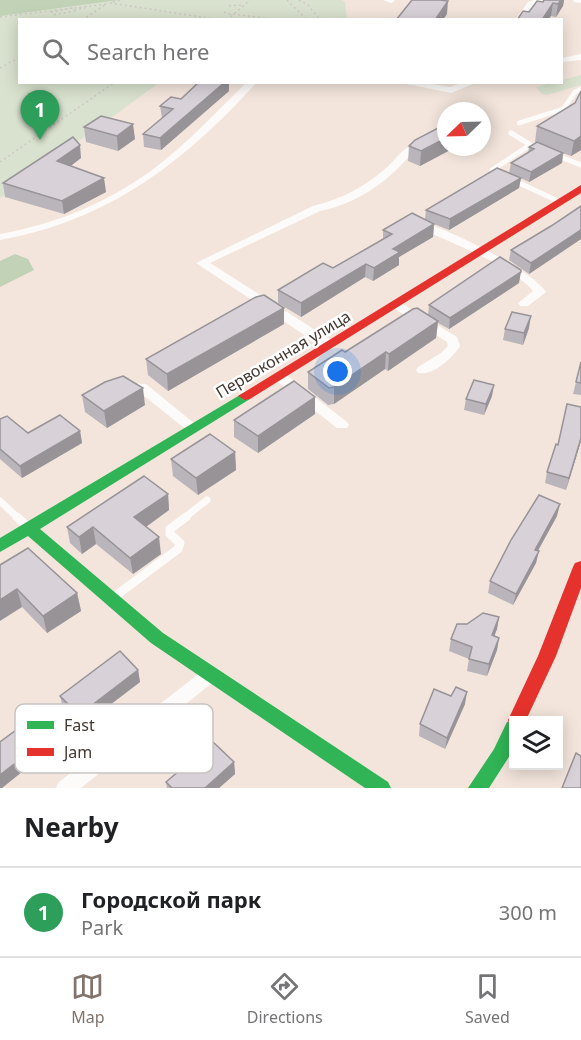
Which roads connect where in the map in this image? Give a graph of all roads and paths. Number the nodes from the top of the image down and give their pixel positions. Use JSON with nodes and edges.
{"nodes":[{"id":1,"x":122,"y":0,"type":"edge"},
{"id":2,"x":250,"y":0,"type":"edge"},
{"id":3,"x":287,"y":0,"type":"edge"},
{"id":4,"x":299,"y":0,"type":"edge"},
{"id":5,"x":539,"y":0,"type":"edge"},
{"id":6,"x":110,"y":3,"type":"junction"},
{"id":7,"x":107,"y":4,"type":"junction"},
{"id":8,"x":99,"y":5,"type":"junction"},
{"id":9,"x":244,"y":5,"type":"junction"},
{"id":10,"x":229,"y":6,"type":"dead end"},
{"id":11,"x":224,"y":12,"type":"dead end"},
{"id":12,"x":52,"y":13,"type":"dead end"},
{"id":13,"x":233,"y":14,"type":"junction"},
{"id":14,"x":0,"y":17,"type":"edge"},
{"id":15,"x":85,"y":18,"type":"edge"},
{"id":16,"x":209,"y":18,"type":"edge"},
{"id":17,"x":229,"y":18,"type":"edge"},
{"id":18,"x":264,"y":18,"type":"edge"},
{"id":19,"x":305,"y":18,"type":"edge"},
{"id":20,"x":318,"y":18,"type":"edge"},
{"id":21,"x":520,"y":18,"type":"edge"},
{"id":22,"x":581,"y":57,"type":"edge"},
{"id":23,"x":18,"y":58,"type":"edge"},
{"id":24,"x":563,"y":60,"type":"edge"},
{"id":25,"x":0,"y":68,"type":"edge"},
{"id":26,"x":112,"y":84,"type":"edge"},
{"id":27,"x":251,"y":84,"type":"edge"},
{"id":28,"x":409,"y":84,"type":"edge"},
{"id":29,"x":468,"y":84,"type":"edge"},
{"id":30,"x":581,"y":89,"type":"edge"},
{"id":31,"x":519,"y":123,"type":"dead end"},
{"id":32,"x":511,"y":133,"type":"dead end"},
{"id":33,"x":530,"y":145,"type":"junction"},
{"id":34,"x":539,"y":149,"type":"edge"},
{"id":35,"x":409,"y":150,"type":"edge"},
{"id":36,"x":548,"y":152,"type":"edge"},
{"id":37,"x":6,"y":156,"type":"junction"},
{"id":38,"x":0,"y":157,"type":"edge"},
{"id":39,"x":0,"y":162,"type":"edge"},
{"id":40,"x":581,"y":165,"type":"edge"},
{"id":41,"x":581,"y":188,"type":"edge"},
{"id":42,"x":560,"y":202,"type":"junction"},
{"id":43,"x":419,"y":224,"type":"edge"},
{"id":44,"x":0,"y":237,"type":"edge"},
{"id":45,"x":479,"y":252,"type":"junction"},
{"id":46,"x":524,"y":303,"type":"dead end"},
{"id":47,"x":396,"y":304,"type":"junction"},
{"id":48,"x":329,"y":345,"type":"junction"},
{"id":49,"x":423,"y":370,"type":"dead end"},
{"id":50,"x":279,"y":376,"type":"junction"},
{"id":51,"x":109,"y":390,"type":"edge"},
{"id":52,"x":342,"y":425,"type":"dead end"},
{"id":53,"x":193,"y":428,"type":"junction"},
{"id":54,"x":0,"y":501,"type":"edge"},
{"id":55,"x":207,"y":501,"type":"dead end"},
{"id":56,"x":29,"y":528,"type":"junction"},
{"id":57,"x":0,"y":546,"type":"edge"},
{"id":58,"x":581,"y":567,"type":"edge"},
{"id":59,"x":112,"y":599,"type":"junction"},
{"id":60,"x":211,"y":674,"type":"junction"},
{"id":61,"x":173,"y":704,"type":"edge"},
{"id":62,"x":519,"y":716,"type":"edge"},
{"id":63,"x":509,"y":737,"type":"edge"},
{"id":64,"x":85,"y":773,"type":"edge"},
{"id":65,"x":66,"y":788,"type":"edge"},
{"id":66,"x":381,"y":788,"type":"edge"},
{"id":67,"x":478,"y":788,"type":"edge"}],
"edges":[{"from":1,"to":6,"type":"path"},
{"from":2,"to":9,"type":"path"},
{"from":3,"to":19,"type":"path"},
{"from":4,"to":20,"type":"path"},
{"from":5,"to":21,"type":"street"},
{"from":6,"to":7,"type":"path"},
{"from":6,"to":16,"type":"path"},
{"from":7,"to":8,"type":"path"},
{"from":7,"to":15,"type":"path"},
{"from":8,"to":12,"type":"path"},
{"from":8,"to":14,"type":"path"},
{"from":9,"to":10,"type":"path"},
{"from":9,"to":13,"type":"path"},
{"from":11,"to":13,"type":"path"},
{"from":13,"to":17,"type":"path"},
{"from":13,"to":18,"type":"path"},
{"from":22,"to":24,"type":"street"},
{"from":23,"to":25,"type":"path"},
{"from":26,"to":37,"type":"path"},
{"from":27,"to":44,"type":"street"},
{"from":28,"to":29,"type":"street"},
{"from":30,"to":31,"type":"lane"},
{"from":32,"to":33,"type":"lane"},
{"from":33,"to":34,"type":"lane"},
{"from":33,"to":42,"type":"lane"},
{"from":35,"to":48,"type":"street"},
{"from":36,"to":40,"type":"lane"},
{"from":37,"to":38,"type":"path"},
{"from":37,"to":39,"type":"path"},
{"from":41,"to":42,"type":"main road","name":"Первоконная улица"},
{"from":42,"to":45,"type":"main road","name":"Первоконная улица"},
{"from":43,"to":45,"type":"street"},
{"from":45,"to":46,"type":"street"},
{"from":45,"to":47,"type":"main road","name":"Первоконная улица"},
{"from":47,"to":48,"type":"main road","name":"Первоконная улица"},
{"from":47,"to":49,"type":"street"},
{"from":48,"to":50,"type":"main road","name":"Первоконная улица"},
{"from":50,"to":52,"type":"street"},
{"from":50,"to":53,"type":"main road","name":"Первоконная улица"},
{"from":51,"to":53,"type":"street"},
{"from":53,"to":56,"type":"main road","name":"Первоконная улица"},
{"from":54,"to":56,"type":"lane"},
{"from":55,"to":59,"type":"lane"},
{"from":56,"to":57,"type":"main road","name":"Первоконная улица"},
{"from":56,"to":59,"type":"main road"},
{"from":58,"to":62,"type":"main road"},
{"from":59,"to":60,"type":"main road"},
{"from":60,"to":61,"type":"street"},
{"from":60,"to":66,"type":"main road"},
{"from":63,"to":67,"type":"main road"},
{"from":64,"to":65,"type":"street"}]}
